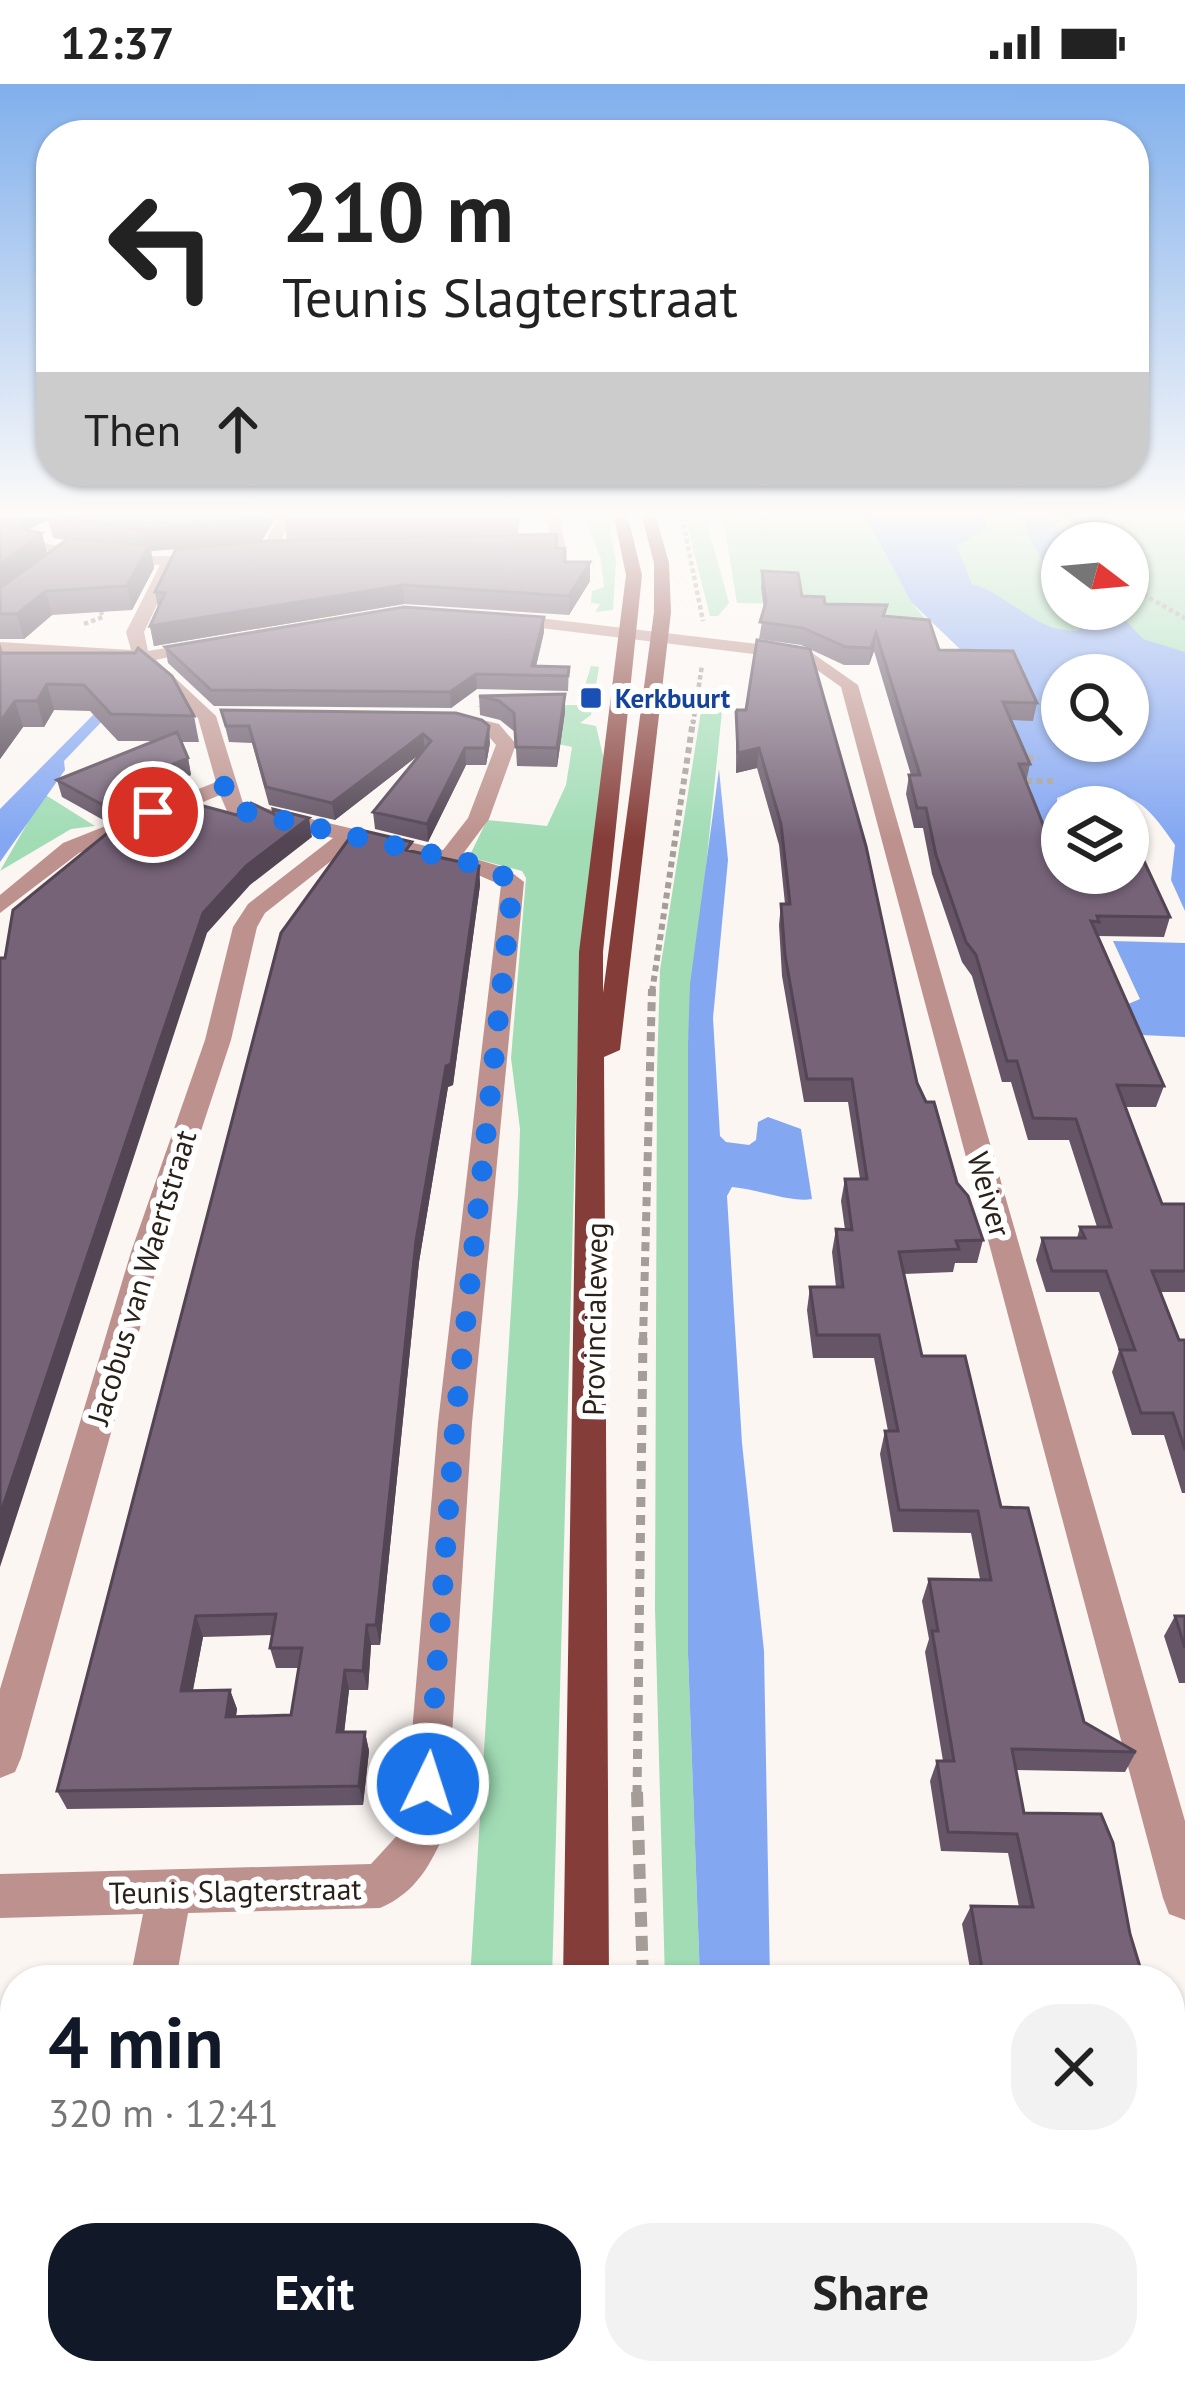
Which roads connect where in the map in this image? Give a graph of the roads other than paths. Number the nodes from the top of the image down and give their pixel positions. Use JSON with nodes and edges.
{"nodes":[{"id":1,"x":139,"y":624,"type":"edge"},
{"id":2,"x":548,"y":624,"type":"edge"},
{"id":3,"x":629,"y":624,"type":"edge"},
{"id":4,"x":659,"y":624,"type":"edge"},
{"id":5,"x":628,"y":633,"type":"junction"},
{"id":6,"x":659,"y":637,"type":"junction"},
{"id":7,"x":216,"y":645,"type":"edge"},
{"id":8,"x":0,"y":647,"type":"edge"},
{"id":9,"x":141,"y":656,"type":"junction"},
{"id":10,"x":17,"y":670,"type":"edge"},
{"id":11,"x":477,"y":700,"type":"edge"},
{"id":12,"x":208,"y":716,"type":"junction"},
{"id":13,"x":230,"y":716,"type":"edge"},
{"id":14,"x":435,"y":718,"type":"edge"},
{"id":15,"x":458,"y":718,"type":"junction"},
{"id":16,"x":225,"y":786,"type":"junction"},
{"id":17,"x":347,"y":838,"type":"junction"},
{"id":18,"x":448,"y":859,"type":"junction"},
{"id":19,"x":0,"y":906,"type":"edge"},
{"id":20,"x":592,"y":1139,"type":"junction"},
{"id":21,"x":0,"y":1758,"type":"edge"},
{"id":22,"x":170,"y":1892,"type":"junction"},
{"id":23,"x":0,"y":1896,"type":"edge"},
{"id":24,"x":1185,"y":1898,"type":"edge"},
{"id":25,"x":156,"y":1965,"type":"edge"},
{"id":26,"x":586,"y":1965,"type":"edge"}],
"edges":[{"from":1,"to":9,"type":"street"},
{"from":2,"to":5,"type":"street"},
{"from":3,"to":5,"type":"main road","name":"Provincialeweg"},
{"from":4,"to":6,"type":"main road","name":"Provincialeweg"},
{"from":5,"to":6,"type":"street"},
{"from":5,"to":20,"type":"main road","name":"Provincialeweg"},
{"from":6,"to":20,"type":"main road","name":"Provincialeweg"},
{"from":6,"to":24,"type":"street","name":"Weiver"},
{"from":7,"to":9,"type":"street"},
{"from":8,"to":9,"type":"street"},
{"from":9,"to":10,"type":"street"},
{"from":9,"to":12,"type":"street"},
{"from":11,"to":15,"type":"street"},
{"from":12,"to":13,"type":"street"},
{"from":12,"to":16,"type":"street"},
{"from":14,"to":15,"type":"street"},
{"from":15,"to":18,"type":"street"},
{"from":16,"to":17,"type":"street"},
{"from":16,"to":19,"type":"street"},
{"from":17,"to":18,"type":"street"},
{"from":17,"to":21,"type":"street","name":"Jacobus van Waertstraat"},
{"from":18,"to":22,"type":"street","name":"Teunis Slagterstraat"},
{"from":20,"to":26,"type":"main road","name":"Provincialeweg"},
{"from":22,"to":23,"type":"street","name":"Teunis Slagterstraat"},
{"from":22,"to":25,"type":"street"}]}
